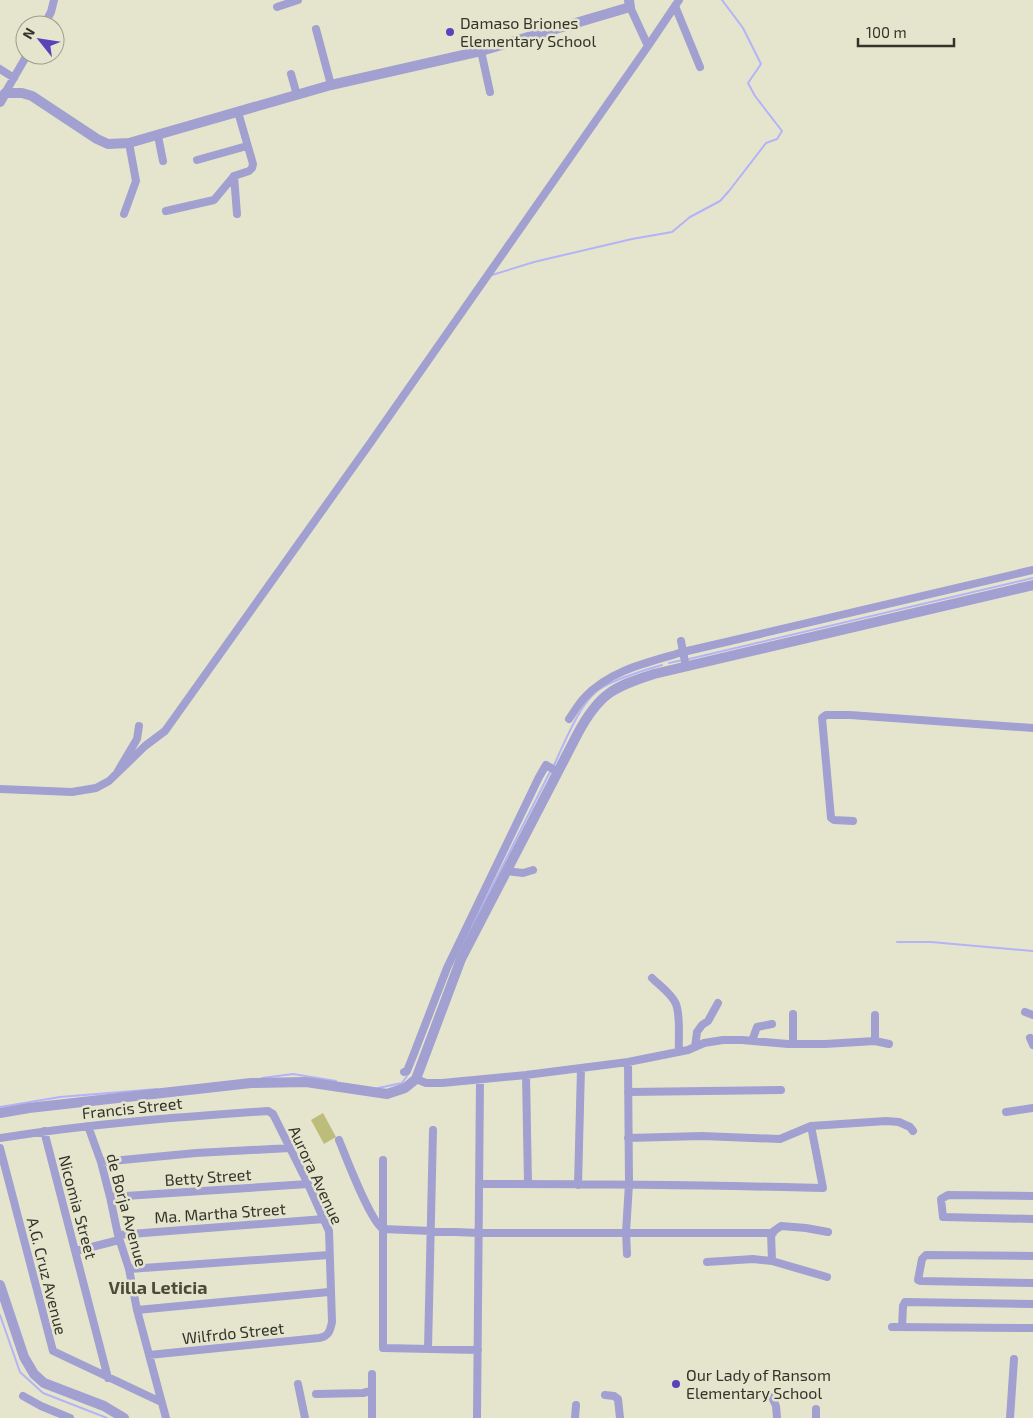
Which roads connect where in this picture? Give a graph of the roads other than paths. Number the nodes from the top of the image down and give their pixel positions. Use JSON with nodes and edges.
{"nodes":[{"id":1,"x":54,"y":0,"type":"edge"},
{"id":2,"x":298,"y":0,"type":"edge"},
{"id":3,"x":629,"y":3,"type":"edge"},
{"id":4,"x":677,"y":3,"type":"edge"},
{"id":5,"x":277,"y":7,"type":"dead end"},
{"id":6,"x":49,"y":15,"type":"edge"},
{"id":7,"x":316,"y":30,"type":"dead end"},
{"id":8,"x":648,"y":46,"type":"junction"},
{"id":9,"x":481,"y":51,"type":"junction"},
{"id":10,"x":21,"y":65,"type":"edge"},
{"id":11,"x":700,"y":67,"type":"dead end"},
{"id":12,"x":0,"y":69,"type":"edge"},
{"id":13,"x":291,"y":74,"type":"dead end"},
{"id":14,"x":14,"y":78,"type":"junction"},
{"id":15,"x":331,"y":85,"type":"junction"},
{"id":16,"x":490,"y":92,"type":"dead end"},
{"id":17,"x":297,"y":95,"type":"junction"},
{"id":18,"x":3,"y":97,"type":"edge"},
{"id":19,"x":238,"y":112,"type":"junction"},
{"id":20,"x":158,"y":136,"type":"junction"},
{"id":21,"x":129,"y":144,"type":"junction"},
{"id":22,"x":246,"y":146,"type":"junction"},
{"id":23,"x":197,"y":160,"type":"dead end"},
{"id":24,"x":162,"y":162,"type":"dead end"},
{"id":25,"x":234,"y":176,"type":"junction"},
{"id":26,"x":166,"y":211,"type":"dead end"},
{"id":27,"x":124,"y":214,"type":"dead end"},
{"id":28,"x":237,"y":214,"type":"dead end"},
{"id":29,"x":1033,"y":570,"type":"edge"},
{"id":30,"x":1033,"y":585,"type":"edge"},
{"id":31,"x":681,"y":641,"type":"dead end"},
{"id":32,"x":683,"y":652,"type":"junction"},
{"id":33,"x":664,"y":658,"type":"junction"},
{"id":34,"x":686,"y":667,"type":"junction"},
{"id":35,"x":667,"y":671,"type":"junction"},
{"id":36,"x":569,"y":719,"type":"dead end"},
{"id":37,"x":139,"y":726,"type":"dead end"},
{"id":38,"x":1033,"y":728,"type":"edge"},
{"id":39,"x":558,"y":772,"type":"junction"},
{"id":40,"x":116,"y":775,"type":"junction"},
{"id":41,"x":0,"y":789,"type":"edge"},
{"id":42,"x":853,"y":820,"type":"dead end"},
{"id":43,"x":532,"y":870,"type":"dead end"},
{"id":44,"x":506,"y":871,"type":"junction"},
{"id":45,"x":652,"y":978,"type":"dead end"},
{"id":46,"x":718,"y":1003,"type":"dead end"},
{"id":47,"x":792,"y":1014,"type":"dead end"},
{"id":48,"x":875,"y":1015,"type":"dead end"},
{"id":49,"x":772,"y":1024,"type":"dead end"},
{"id":50,"x":752,"y":1041,"type":"junction"},
{"id":51,"x":876,"y":1041,"type":"junction"},
{"id":52,"x":793,"y":1044,"type":"junction"},
{"id":53,"x":889,"y":1044,"type":"dead end"},
{"id":54,"x":696,"y":1047,"type":"junction"},
{"id":55,"x":678,"y":1052,"type":"junction"},
{"id":56,"x":628,"y":1062,"type":"junction"},
{"id":57,"x":581,"y":1068,"type":"junction"},
{"id":58,"x":404,"y":1072,"type":"dead end"},
{"id":59,"x":526,"y":1076,"type":"junction"},
{"id":60,"x":416,"y":1079,"type":"junction"},
{"id":61,"x":480,"y":1080,"type":"junction"},
{"id":62,"x":781,"y":1090,"type":"dead end"},
{"id":63,"x":628,"y":1092,"type":"junction"},
{"id":64,"x":1033,"y":1108,"type":"edge"},
{"id":65,"x":268,"y":1111,"type":"joint"},
{"id":66,"x":1006,"y":1112,"type":"dead end"},
{"id":67,"x":0,"y":1114,"type":"edge"},
{"id":68,"x":88,"y":1126,"type":"junction"},
{"id":69,"x":811,"y":1126,"type":"junction"},
{"id":70,"x":433,"y":1130,"type":"dead end"},
{"id":71,"x":44,"y":1131,"type":"junction"},
{"id":72,"x":912,"y":1131,"type":"dead end"},
{"id":73,"x":0,"y":1138,"type":"edge"},
{"id":74,"x":628,"y":1138,"type":"junction"},
{"id":75,"x":339,"y":1140,"type":"dead end"},
{"id":76,"x":0,"y":1148,"type":"edge"},
{"id":77,"x":290,"y":1148,"type":"junction"},
{"id":78,"x":384,"y":1160,"type":"dead end"},
{"id":79,"x":101,"y":1162,"type":"junction"},
{"id":80,"x":308,"y":1184,"type":"junction"},
{"id":81,"x":479,"y":1184,"type":"junction"},
{"id":82,"x":528,"y":1184,"type":"junction"},
{"id":83,"x":629,"y":1184,"type":"junction"},
{"id":84,"x":578,"y":1185,"type":"junction"},
{"id":85,"x":1033,"y":1196,"type":"edge"},
{"id":86,"x":110,"y":1197,"type":"junction"},
{"id":87,"x":324,"y":1219,"type":"junction"},
{"id":88,"x":1033,"y":1219,"type":"edge"},
{"id":89,"x":383,"y":1229,"type":"junction"},
{"id":90,"x":431,"y":1230,"type":"junction"},
{"id":91,"x":626,"y":1232,"type":"junction"},
{"id":92,"x":828,"y":1232,"type":"dead end"},
{"id":93,"x":479,"y":1233,"type":"junction"},
{"id":94,"x":772,"y":1233,"type":"junction"},
{"id":95,"x":119,"y":1238,"type":"junction"},
{"id":96,"x":76,"y":1251,"type":"junction"},
{"id":97,"x":627,"y":1254,"type":"dead end"},
{"id":98,"x":329,"y":1255,"type":"junction"},
{"id":99,"x":1033,"y":1256,"type":"edge"},
{"id":100,"x":772,"y":1261,"type":"junction"},
{"id":101,"x":707,"y":1262,"type":"dead end"},
{"id":102,"x":129,"y":1269,"type":"junction"},
{"id":103,"x":827,"y":1277,"type":"dead end"},
{"id":104,"x":1033,"y":1282,"type":"edge"},
{"id":105,"x":0,"y":1285,"type":"edge"},
{"id":106,"x":329,"y":1292,"type":"junction"},
{"id":107,"x":1033,"y":1304,"type":"edge"},
{"id":108,"x":137,"y":1310,"type":"junction"},
{"id":109,"x":892,"y":1327,"type":"dead end"},
{"id":110,"x":902,"y":1327,"type":"junction"},
{"id":111,"x":1033,"y":1328,"type":"edge"},
{"id":112,"x":320,"y":1338,"type":"joint"},
{"id":113,"x":428,"y":1349,"type":"junction"},
{"id":114,"x":478,"y":1350,"type":"junction"},
{"id":115,"x":149,"y":1355,"type":"junction"},
{"id":116,"x":1014,"y":1359,"type":"dead end"},
{"id":117,"x":372,"y":1374,"type":"dead end"},
{"id":118,"x":108,"y":1378,"type":"junction"},
{"id":119,"x":298,"y":1384,"type":"dead end"},
{"id":120,"x":371,"y":1391,"type":"junction"},
{"id":121,"x":316,"y":1394,"type":"dead end"},
{"id":122,"x":605,"y":1395,"type":"dead end"},
{"id":123,"x":23,"y":1396,"type":"dead end"},
{"id":124,"x":772,"y":1397,"type":"dead end"},
{"id":125,"x":161,"y":1402,"type":"junction"},
{"id":126,"x":576,"y":1405,"type":"dead end"},
{"id":127,"x":816,"y":1409,"type":"dead end"},
{"id":128,"x":70,"y":1418,"type":"edge"},
{"id":129,"x":124,"y":1418,"type":"edge"},
{"id":130,"x":166,"y":1418,"type":"edge"},
{"id":131,"x":305,"y":1418,"type":"edge"},
{"id":132,"x":372,"y":1418,"type":"edge"},
{"id":133,"x":477,"y":1418,"type":"edge"},
{"id":134,"x":575,"y":1418,"type":"edge"},
{"id":135,"x":620,"y":1418,"type":"edge"},
{"id":136,"x":777,"y":1418,"type":"edge"},
{"id":137,"x":816,"y":1418,"type":"edge"},
{"id":138,"x":1010,"y":1418,"type":"edge"}],
"edges":[{"from":1,"to":6,"type":"street"},
{"from":2,"to":5,"type":"street"},
{"from":3,"to":8,"type":"street"},
{"from":3,"to":9,"type":"street"},
{"from":4,"to":8,"type":"street"},
{"from":4,"to":11,"type":"street"},
{"from":7,"to":15,"type":"street"},
{"from":8,"to":40,"type":"street"},
{"from":9,"to":15,"type":"street"},
{"from":9,"to":16,"type":"street"},
{"from":10,"to":14,"type":"street"},
{"from":12,"to":14,"type":"street"},
{"from":13,"to":17,"type":"street"},
{"from":14,"to":18,"type":"street"},
{"from":15,"to":17,"type":"street"},
{"from":17,"to":19,"type":"street"},
{"from":18,"to":21,"type":"street"},
{"from":19,"to":20,"type":"street"},
{"from":19,"to":22,"type":"street"},
{"from":20,"to":21,"type":"street"},
{"from":20,"to":24,"type":"street"},
{"from":21,"to":27,"type":"street"},
{"from":22,"to":23,"type":"street"},
{"from":22,"to":25,"type":"street"},
{"from":25,"to":26,"type":"street"},
{"from":25,"to":28,"type":"street"},
{"from":29,"to":32,"type":"street"},
{"from":30,"to":34,"type":"street"},
{"from":31,"to":32,"type":"street"},
{"from":32,"to":33,"type":"street"},
{"from":32,"to":34,"type":"street"},
{"from":33,"to":35,"type":"street"},
{"from":33,"to":36,"type":"street"},
{"from":34,"to":35,"type":"street"},
{"from":35,"to":39,"type":"street"},
{"from":37,"to":40,"type":"street"},
{"from":38,"to":42,"type":"street"},
{"from":39,"to":44,"type":"street"},
{"from":39,"to":58,"type":"street"},
{"from":40,"to":41,"type":"street"},
{"from":43,"to":44,"type":"street"},
{"from":44,"to":60,"type":"street"},
{"from":45,"to":55,"type":"street"},
{"from":46,"to":54,"type":"street"},
{"from":47,"to":52,"type":"street"},
{"from":48,"to":51,"type":"street"},
{"from":49,"to":50,"type":"street"},
{"from":50,"to":52,"type":"street"},
{"from":50,"to":54,"type":"street"},
{"from":51,"to":52,"type":"street"},
{"from":51,"to":53,"type":"street"},
{"from":54,"to":55,"type":"street"},
{"from":55,"to":56,"type":"street"},
{"from":56,"to":57,"type":"street"},
{"from":56,"to":63,"type":"street"},
{"from":57,"to":59,"type":"street"},
{"from":57,"to":84,"type":"street"},
{"from":59,"to":61,"type":"street"},
{"from":59,"to":82,"type":"street"},
{"from":60,"to":61,"type":"street"},
{"from":60,"to":67,"type":"street"},
{"from":61,"to":81,"type":"street"},
{"from":62,"to":63,"type":"street"},
{"from":63,"to":74,"type":"street"},
{"from":64,"to":66,"type":"street"},
{"from":65,"to":68,"type":"street","name":"Francis Street"},
{"from":65,"to":77,"type":"street","name":"Aurora Avenue"},
{"from":68,"to":71,"type":"street","name":"Francis Street"},
{"from":68,"to":79,"type":"street","name":"de Borja Avenue"},
{"from":69,"to":72,"type":"street"},
{"from":69,"to":74,"type":"street"},
{"from":69,"to":83,"type":"street"},
{"from":70,"to":90,"type":"street"},
{"from":71,"to":73,"type":"street","name":"Francis Street"},
{"from":71,"to":96,"type":"street","name":"Nicomia Street"},
{"from":74,"to":83,"type":"street"},
{"from":75,"to":89,"type":"street"},
{"from":76,"to":118,"type":"street","name":"A.G. Cruz Avenue"},
{"from":77,"to":79,"type":"street"},
{"from":77,"to":80,"type":"street","name":"Aurora Avenue"},
{"from":78,"to":89,"type":"street"},
{"from":79,"to":86,"type":"street","name":"de Borja Avenue"},
{"from":80,"to":86,"type":"street","name":"Betty Street"},
{"from":80,"to":87,"type":"street","name":"Aurora Avenue"},
{"from":81,"to":82,"type":"street"},
{"from":81,"to":93,"type":"street"},
{"from":82,"to":84,"type":"street"},
{"from":83,"to":84,"type":"street"},
{"from":83,"to":91,"type":"street"},
{"from":85,"to":88,"type":"street"},
{"from":86,"to":95,"type":"street","name":"de Borja Avenue"},
{"from":87,"to":95,"type":"street","name":"Ma. Martha Street"},
{"from":87,"to":98,"type":"street","name":"Aurora Avenue"},
{"from":89,"to":90,"type":"street"},
{"from":89,"to":113,"type":"street"},
{"from":90,"to":93,"type":"street"},
{"from":90,"to":113,"type":"street"},
{"from":91,"to":93,"type":"street"},
{"from":91,"to":94,"type":"street"},
{"from":91,"to":97,"type":"street"},
{"from":92,"to":94,"type":"street"},
{"from":93,"to":114,"type":"street"},
{"from":94,"to":100,"type":"street"},
{"from":95,"to":96,"type":"street","name":"Ma. Martha Street"},
{"from":95,"to":102,"type":"street","name":"de Borja Avenue"},
{"from":96,"to":118,"type":"street","name":"Nicomia Street"},
{"from":98,"to":102,"type":"street"},
{"from":98,"to":106,"type":"street","name":"Aurora Avenue"},
{"from":99,"to":104,"type":"street"},
{"from":100,"to":101,"type":"street"},
{"from":100,"to":103,"type":"street"},
{"from":102,"to":108,"type":"street","name":"de Borja Avenue"},
{"from":105,"to":129,"type":"street"},
{"from":106,"to":108,"type":"street"},
{"from":106,"to":112,"type":"street","name":"Aurora Avenue"},
{"from":107,"to":110,"type":"street"},
{"from":108,"to":115,"type":"street","name":"de Borja Avenue"},
{"from":109,"to":110,"type":"street"},
{"from":110,"to":111,"type":"street"},
{"from":112,"to":115,"type":"street","name":"Wilfrdo Street"},
{"from":113,"to":114,"type":"street"},
{"from":114,"to":133,"type":"street"},
{"from":115,"to":125,"type":"street","name":"de Borja Avenue"},
{"from":116,"to":138,"type":"street"},
{"from":117,"to":120,"type":"street"},
{"from":118,"to":125,"type":"street","name":"A.G. Cruz Avenue"},
{"from":119,"to":131,"type":"street"},
{"from":120,"to":121,"type":"street"},
{"from":120,"to":132,"type":"street"},
{"from":122,"to":135,"type":"street"},
{"from":123,"to":128,"type":"street"},
{"from":124,"to":136,"type":"street"},
{"from":125,"to":130,"type":"street","name":"de Borja Avenue"},
{"from":126,"to":134,"type":"street"},
{"from":127,"to":137,"type":"street"}]}
